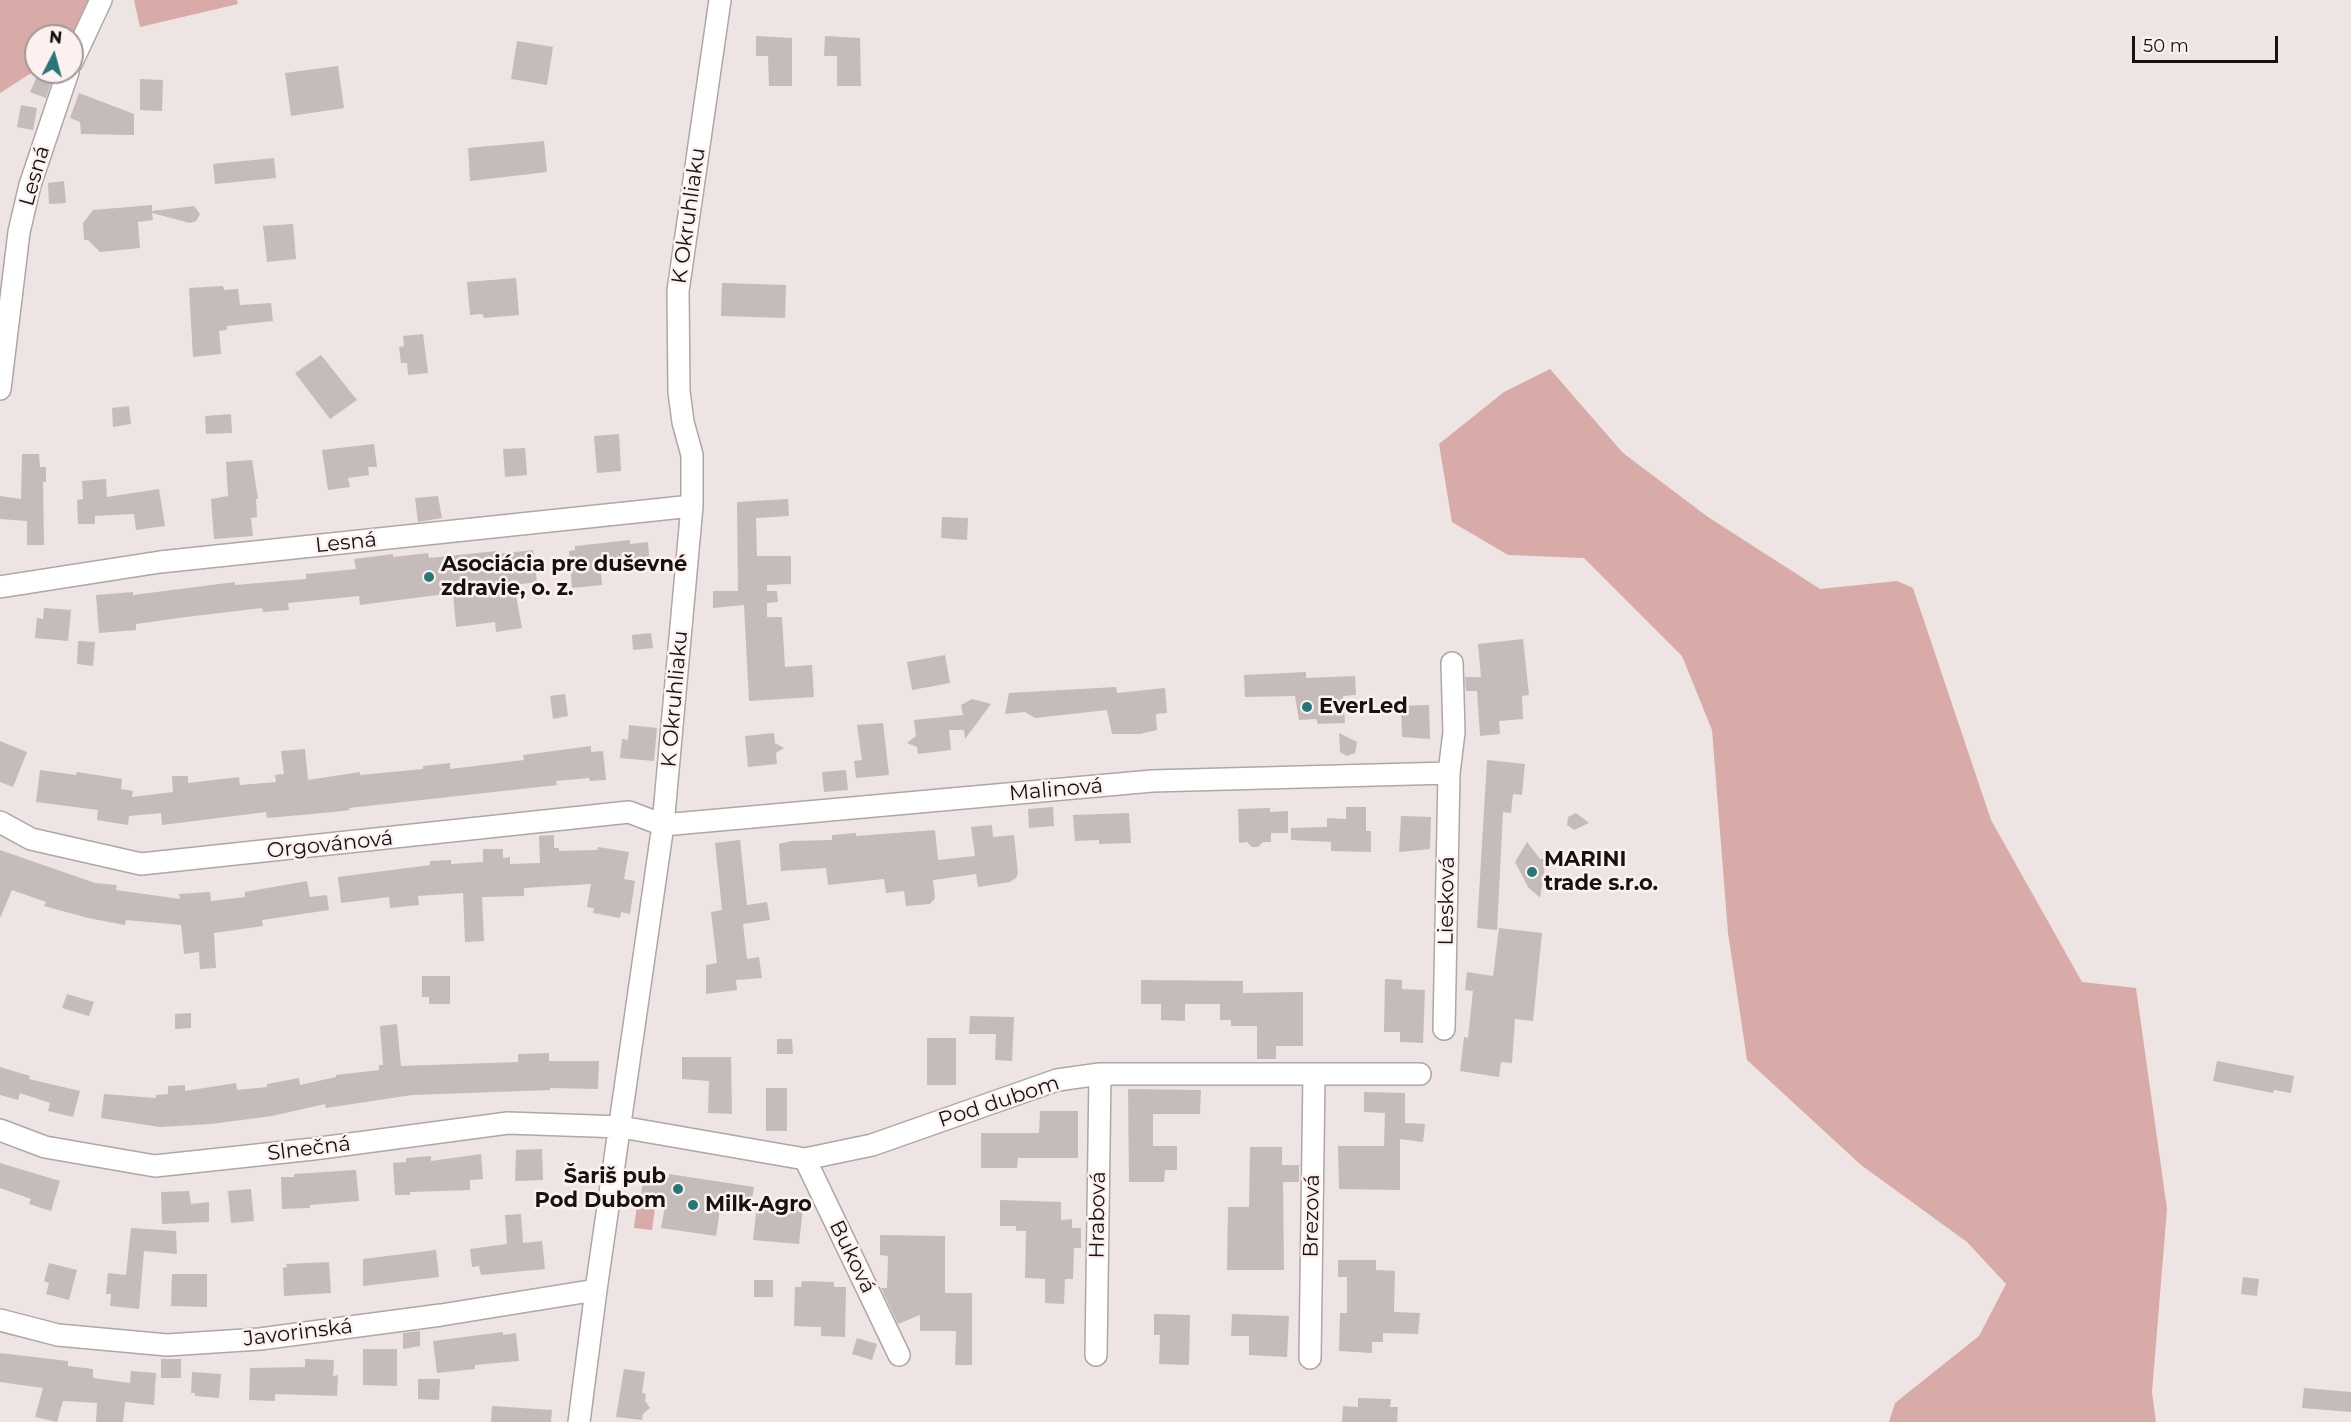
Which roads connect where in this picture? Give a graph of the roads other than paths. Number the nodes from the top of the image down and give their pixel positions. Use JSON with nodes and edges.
{"nodes":[{"id":1,"x":101,"y":0,"type":"edge"},
{"id":2,"x":720,"y":0,"type":"edge"},
{"id":3,"x":84,"y":36,"type":"edge"},
{"id":4,"x":64,"y":84,"type":"edge"},
{"id":5,"x":0,"y":389,"type":"edge"},
{"id":6,"x":692,"y":507,"type":"junction"},
{"id":7,"x":0,"y":587,"type":"edge"},
{"id":8,"x":1452,"y":663,"type":"dead end"},
{"id":9,"x":1449,"y":772,"type":"junction"},
{"id":10,"x":0,"y":822,"type":"edge"},
{"id":11,"x":663,"y":825,"type":"junction"},
{"id":12,"x":1444,"y":1029,"type":"dead end"},
{"id":13,"x":1100,"y":1074,"type":"junction"},
{"id":14,"x":1420,"y":1074,"type":"dead end"},
{"id":15,"x":1314,"y":1075,"type":"junction"},
{"id":16,"x":621,"y":1127,"type":"junction"},
{"id":17,"x":0,"y":1130,"type":"edge"},
{"id":18,"x":805,"y":1159,"type":"junction"},
{"id":19,"x":596,"y":1290,"type":"junction"},
{"id":20,"x":0,"y":1320,"type":"edge"},
{"id":21,"x":899,"y":1355,"type":"dead end"},
{"id":22,"x":1096,"y":1355,"type":"dead end"},
{"id":23,"x":1310,"y":1358,"type":"dead end"},
{"id":24,"x":579,"y":1422,"type":"edge"}],
"edges":[{"from":1,"to":3,"type":"street"},
{"from":2,"to":6,"type":"street","name":"K Okruhliaku"},
{"from":4,"to":5,"type":"street","name":"Lesná"},
{"from":6,"to":7,"type":"street","name":"Lesná"},
{"from":6,"to":11,"type":"street","name":"K Okruhliaku"},
{"from":8,"to":9,"type":"street","name":"Liesková"},
{"from":9,"to":11,"type":"street","name":"Malinová"},
{"from":9,"to":12,"type":"street","name":"Liesková"},
{"from":10,"to":11,"type":"street","name":"Orgovánová"},
{"from":11,"to":16,"type":"street","name":"K Okruhliaku"},
{"from":13,"to":15,"type":"street","name":"Pod dubom"},
{"from":13,"to":18,"type":"street","name":"Pod dubom"},
{"from":13,"to":22,"type":"street","name":"Hrabová"},
{"from":14,"to":15,"type":"street","name":"Pod dubom"},
{"from":15,"to":23,"type":"street","name":"Brezová"},
{"from":16,"to":17,"type":"street","name":"Slnečná"},
{"from":16,"to":18,"type":"street","name":"Pod dubom"},
{"from":16,"to":19,"type":"street","name":"K Okruhliaku"},
{"from":18,"to":21,"type":"street","name":"Buková"},
{"from":19,"to":20,"type":"street","name":"Javorinská"},
{"from":19,"to":24,"type":"street","name":"K Okruhliaku"}]}
